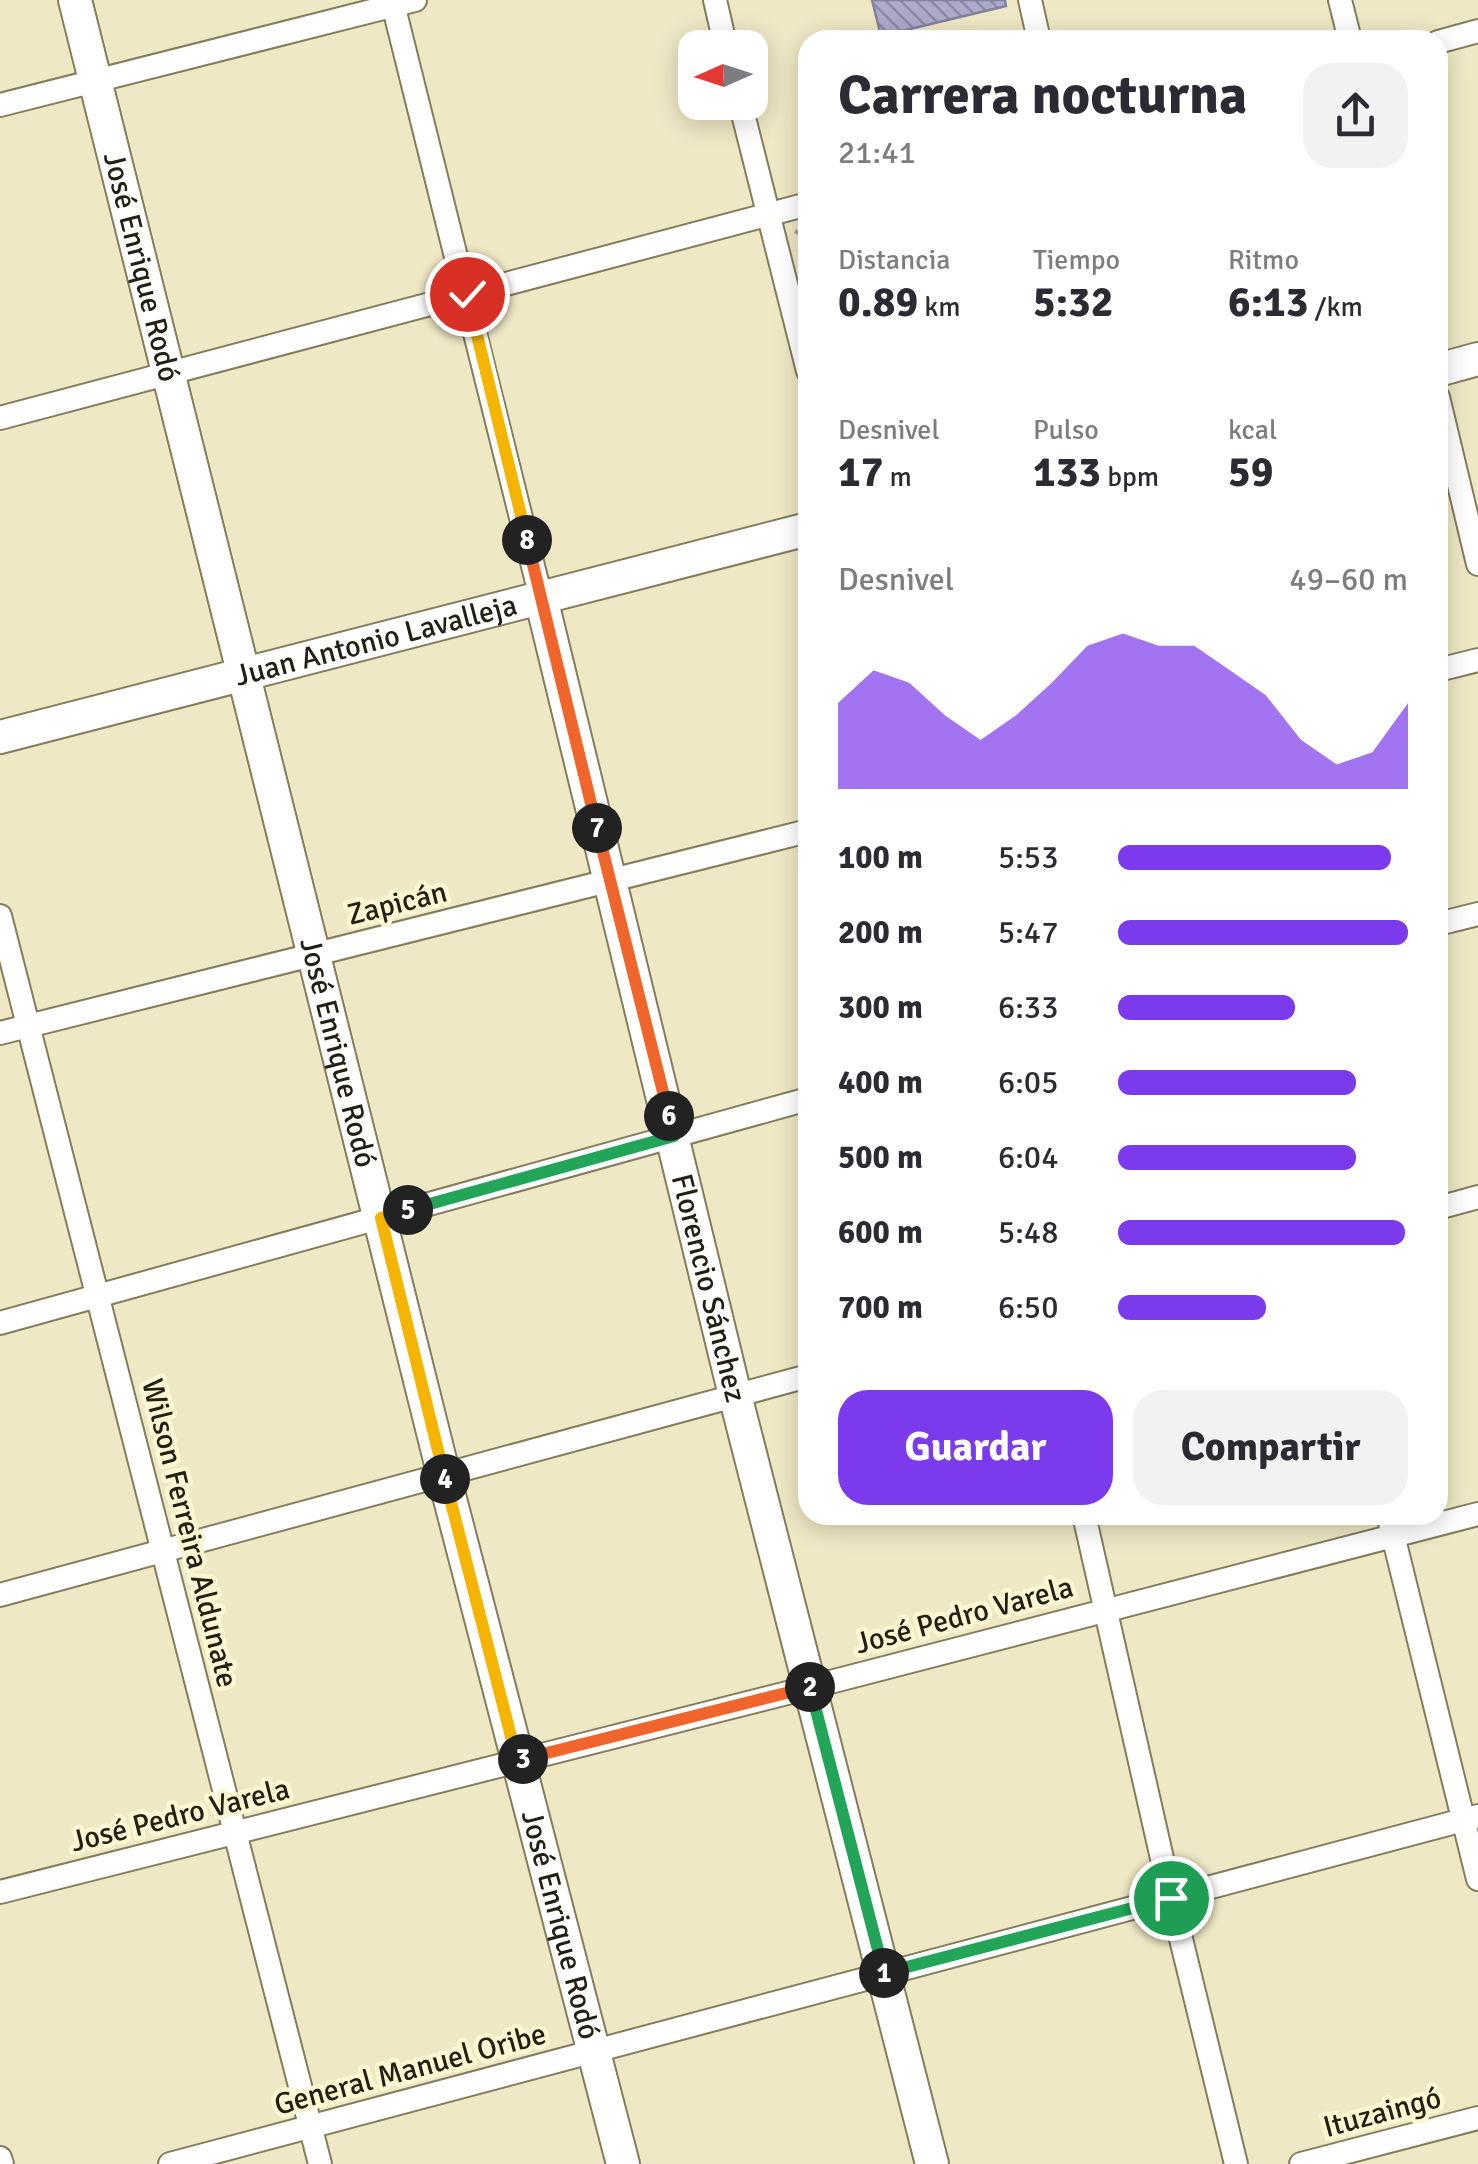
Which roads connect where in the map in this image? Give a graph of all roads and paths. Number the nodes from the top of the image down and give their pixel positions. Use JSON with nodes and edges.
{"nodes":[{"id":1,"x":75,"y":0,"type":"edge"},
{"id":2,"x":714,"y":0,"type":"edge"},
{"id":3,"x":1030,"y":0,"type":"edge"},
{"id":4,"x":1340,"y":0,"type":"edge"},
{"id":5,"x":400,"y":2,"type":"edge"},
{"id":6,"x":722,"y":30,"type":"edge"},
{"id":7,"x":1038,"y":30,"type":"edge"},
{"id":8,"x":1348,"y":30,"type":"edge"},
{"id":9,"x":1478,"y":31,"type":"edge"},
{"id":10,"x":1448,"y":39,"type":"edge"},
{"id":11,"x":96,"y":81,"type":"junction"},
{"id":12,"x":0,"y":105,"type":"edge"},
{"id":13,"x":744,"y":120,"type":"edge"},
{"id":14,"x":798,"y":206,"type":"edge"},
{"id":15,"x":768,"y":214,"type":"junction"},
{"id":16,"x":467,"y":294,"type":"junction"},
{"id":17,"x":798,"y":332,"type":"edge"},
{"id":18,"x":1478,"y":359,"type":"edge"},
{"id":19,"x":1448,"y":367,"type":"edge"},
{"id":20,"x":168,"y":374,"type":"junction"},
{"id":21,"x":0,"y":418,"type":"edge"},
{"id":22,"x":1448,"y":439,"type":"edge"},
{"id":23,"x":798,"y":533,"type":"edge"},
{"id":24,"x":1478,"y":564,"type":"edge"},
{"id":25,"x":541,"y":598,"type":"junction"},
{"id":26,"x":1478,"y":660,"type":"edge"},
{"id":27,"x":1448,"y":668,"type":"edge"},
{"id":28,"x":245,"y":673,"type":"junction"},
{"id":29,"x":0,"y":737,"type":"edge"},
{"id":30,"x":798,"y":834,"type":"edge"},
{"id":31,"x":610,"y":881,"type":"junction"},
{"id":32,"x":1478,"y":914,"type":"edge"},
{"id":33,"x":0,"y":916,"type":"edge"},
{"id":34,"x":1448,"y":922,"type":"edge"},
{"id":35,"x":314,"y":954,"type":"junction"},
{"id":36,"x":28,"y":1026,"type":"junction"},
{"id":37,"x":0,"y":1033,"type":"edge"},
{"id":38,"x":798,"y":1103,"type":"edge"},
{"id":39,"x":674,"y":1136,"type":"junction"},
{"id":40,"x":1478,"y":1198,"type":"edge"},
{"id":41,"x":1448,"y":1206,"type":"edge"},
{"id":42,"x":381,"y":1218,"type":"junction"},
{"id":43,"x":98,"y":1296,"type":"junction"},
{"id":44,"x":0,"y":1323,"type":"edge"},
{"id":45,"x":798,"y":1379,"type":"edge"},
{"id":46,"x":735,"y":1395,"type":"junction"},
{"id":47,"x":444,"y":1476,"type":"junction"},
{"id":48,"x":1478,"y":1514,"type":"edge"},
{"id":49,"x":1448,"y":1518,"type":"edge"},
{"id":50,"x":1086,"y":1525,"type":"edge"},
{"id":51,"x":1391,"y":1525,"type":"edge"},
{"id":52,"x":164,"y":1550,"type":"junction"},
{"id":53,"x":0,"y":1596,"type":"edge"},
{"id":54,"x":1106,"y":1609,"type":"junction"},
{"id":55,"x":811,"y":1687,"type":"junction"},
{"id":56,"x":517,"y":1760,"type":"junction"},
{"id":57,"x":1470,"y":1818,"type":"edge"},
{"id":58,"x":235,"y":1832,"type":"junction"},
{"id":59,"x":1478,"y":1879,"type":"edge"},
{"id":60,"x":0,"y":1892,"type":"edge"},
{"id":61,"x":1171,"y":1898,"type":"junction"},
{"id":62,"x":883,"y":1974,"type":"junction"},
{"id":63,"x":592,"y":2051,"type":"junction"},
{"id":64,"x":1478,"y":2118,"type":"edge"},
{"id":65,"x":310,"y":2126,"type":"junction"},
{"id":66,"x":170,"y":2164,"type":"edge"},
{"id":67,"x":320,"y":2164,"type":"edge"},
{"id":68,"x":622,"y":2164,"type":"edge"},
{"id":69,"x":932,"y":2164,"type":"edge"},
{"id":70,"x":1236,"y":2164,"type":"edge"},
{"id":71,"x":1301,"y":2164,"type":"edge"}],
"edges":[{"from":1,"to":11,"type":"street","name":"José Enrique Rodó"},
{"from":2,"to":6,"type":"street"},
{"from":3,"to":7,"type":"street"},
{"from":4,"to":8,"type":"street"},
{"from":5,"to":11,"type":"street"},
{"from":5,"to":16,"type":"street","name":"Florencio Sánchez"},
{"from":9,"to":10,"type":"street"},
{"from":11,"to":12,"type":"street"},
{"from":11,"to":20,"type":"street","name":"José Enrique Rodó"},
{"from":13,"to":15,"type":"street"},
{"from":14,"to":15,"type":"street"},
{"from":15,"to":16,"type":"street"},
{"from":15,"to":17,"type":"street"},
{"from":16,"to":20,"type":"street"},
{"from":16,"to":25,"type":"street","name":"Florencio Sánchez"},
{"from":18,"to":19,"type":"street"},
{"from":20,"to":21,"type":"street"},
{"from":20,"to":28,"type":"street","name":"José Enrique Rodó"},
{"from":22,"to":24,"type":"street"},
{"from":23,"to":25,"type":"street","name":"Juan Antonio Lavalleja"},
{"from":25,"to":28,"type":"street","name":"Juan Antonio Lavalleja"},
{"from":25,"to":31,"type":"street","name":"Florencio Sánchez"},
{"from":26,"to":27,"type":"street"},
{"from":28,"to":29,"type":"street","name":"Juan Antonio Lavalleja"},
{"from":28,"to":35,"type":"street","name":"José Enrique Rodó"},
{"from":30,"to":31,"type":"street","name":"Zapicán"},
{"from":31,"to":35,"type":"street","name":"Zapicán"},
{"from":31,"to":39,"type":"street","name":"Florencio Sánchez"},
{"from":32,"to":34,"type":"street"},
{"from":33,"to":36,"type":"street","name":"Wilson Ferreira Aldunate"},
{"from":35,"to":36,"type":"street","name":"Zapicán"},
{"from":35,"to":42,"type":"street","name":"José Enrique Rodó"},
{"from":36,"to":37,"type":"street","name":"Zapicán"},
{"from":36,"to":43,"type":"street","name":"Wilson Ferreira Aldunate"},
{"from":38,"to":39,"type":"street"},
{"from":39,"to":42,"type":"street"},
{"from":39,"to":46,"type":"street","name":"Florencio Sánchez"},
{"from":40,"to":41,"type":"street"},
{"from":42,"to":43,"type":"street"},
{"from":42,"to":47,"type":"street","name":"José Enrique Rodó"},
{"from":43,"to":44,"type":"street"},
{"from":43,"to":52,"type":"street","name":"Wilson Ferreira Aldunate"},
{"from":45,"to":46,"type":"street"},
{"from":46,"to":47,"type":"street"},
{"from":46,"to":55,"type":"street","name":"Florencio Sánchez"},
{"from":47,"to":52,"type":"street"},
{"from":47,"to":56,"type":"street","name":"José Enrique Rodó"},
{"from":48,"to":49,"type":"street","name":"José Pedro Varela"},
{"from":50,"to":54,"type":"street"},
{"from":51,"to":54,"type":"street","name":"José Pedro Varela"},
{"from":51,"to":57,"type":"street"},
{"from":52,"to":53,"type":"street"},
{"from":52,"to":58,"type":"street","name":"Wilson Ferreira Aldunate"},
{"from":54,"to":55,"type":"street","name":"José Pedro Varela"},
{"from":54,"to":61,"type":"street"},
{"from":55,"to":56,"type":"street","name":"José Pedro Varela"},
{"from":55,"to":62,"type":"street","name":"Florencio Sánchez"},
{"from":56,"to":58,"type":"street","name":"José Pedro Varela"},
{"from":56,"to":63,"type":"street","name":"José Enrique Rodó"},
{"from":57,"to":59,"type":"street"},
{"from":57,"to":61,"type":"street","name":"General Manuel Oribe"},
{"from":58,"to":60,"type":"street","name":"José Pedro Varela"},
{"from":58,"to":65,"type":"street","name":"Wilson Ferreira Aldunate"},
{"from":61,"to":62,"type":"street","name":"General Manuel Oribe"},
{"from":61,"to":70,"type":"street"},
{"from":62,"to":63,"type":"street","name":"General Manuel Oribe"},
{"from":62,"to":69,"type":"street","name":"Florencio Sánchez"},
{"from":63,"to":65,"type":"street","name":"General Manuel Oribe"},
{"from":63,"to":68,"type":"street","name":"José Enrique Rodó"},
{"from":64,"to":71,"type":"street","name":"Ituzaingó"},
{"from":65,"to":66,"type":"street","name":"General Manuel Oribe"},
{"from":65,"to":67,"type":"street","name":"Wilson Ferreira Aldunate"}]}
